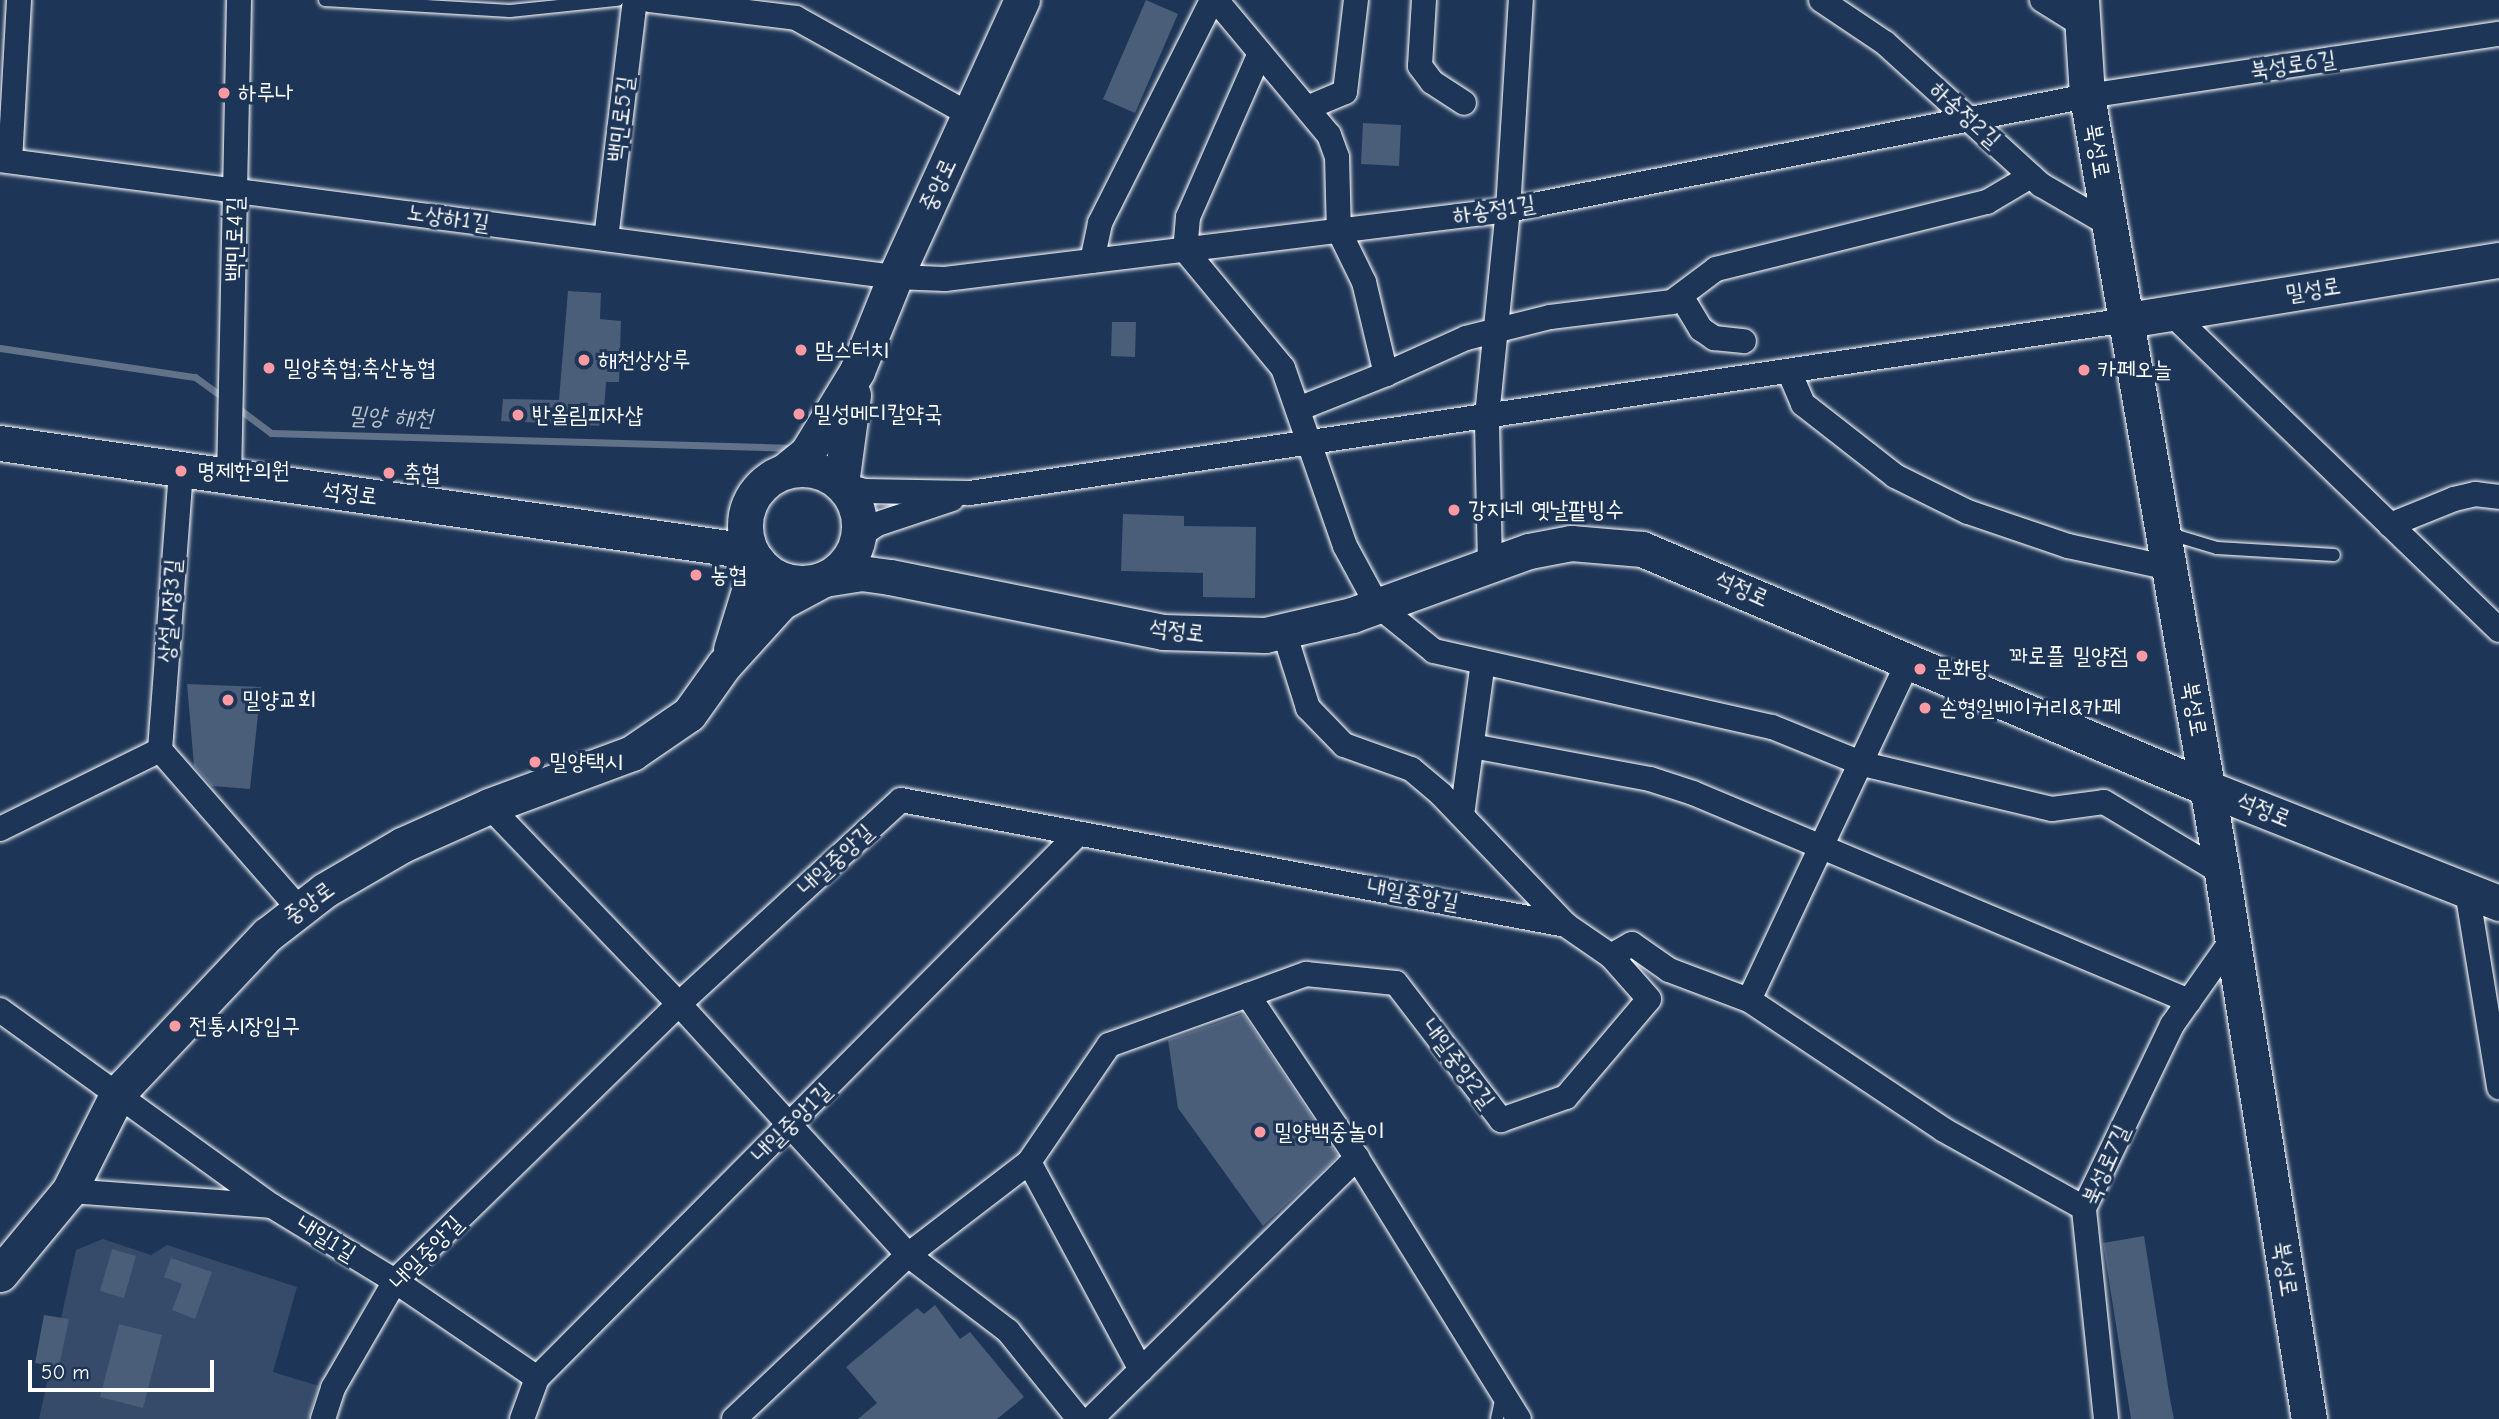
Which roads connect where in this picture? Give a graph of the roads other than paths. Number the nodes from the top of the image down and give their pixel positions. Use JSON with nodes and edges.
{"nodes":[{"id":1,"x":19,"y":0,"type":"edge"},
{"id":2,"x":239,"y":0,"type":"edge"},
{"id":3,"x":325,"y":0,"type":"edge"},
{"id":4,"x":617,"y":0,"type":"edge"},
{"id":5,"x":635,"y":0,"type":"edge"},
{"id":6,"x":650,"y":0,"type":"edge"},
{"id":7,"x":1022,"y":0,"type":"edge"},
{"id":8,"x":1214,"y":0,"type":"edge"},
{"id":9,"x":1356,"y":0,"type":"edge"},
{"id":10,"x":1424,"y":0,"type":"edge"},
{"id":11,"x":1521,"y":0,"type":"edge"},
{"id":12,"x":1821,"y":0,"type":"edge"},
{"id":13,"x":2042,"y":0,"type":"edge"},
{"id":14,"x":2080,"y":11,"type":"edge"},
{"id":15,"x":2499,"y":34,"type":"edge"},
{"id":16,"x":1260,"y":53,"type":"junction"},
{"id":17,"x":2087,"y":96,"type":"junction"},
{"id":18,"x":1464,"y":103,"type":"dead end"},
{"id":19,"x":1307,"y":108,"type":"junction"},
{"id":20,"x":970,"y":114,"type":"junction"},
{"id":21,"x":1969,"y":118,"type":"junction"},
{"id":22,"x":5,"y":161,"type":"edge"},
{"id":23,"x":2031,"y":176,"type":"junction"},
{"id":24,"x":236,"y":190,"type":"junction"},
{"id":25,"x":1508,"y":210,"type":"junction"},
{"id":26,"x":2110,"y":225,"type":"junction"},
{"id":27,"x":1339,"y":231,"type":"junction"},
{"id":28,"x":606,"y":239,"type":"junction"},
{"id":29,"x":1185,"y":250,"type":"junction"},
{"id":30,"x":2499,"y":260,"type":"edge"},
{"id":31,"x":1092,"y":261,"type":"junction"},
{"id":32,"x":895,"y":277,"type":"junction"},
{"id":33,"x":1681,"y":296,"type":"junction"},
{"id":34,"x":2171,"y":313,"type":"junction"},
{"id":35,"x":2128,"y":320,"type":"junction"},
{"id":36,"x":1496,"y":332,"type":"junction"},
{"id":37,"x":1744,"y":341,"type":"dead end"},
{"id":38,"x":858,"y":371,"type":"junction"},
{"id":39,"x":1789,"y":371,"type":"junction"},
{"id":40,"x":1386,"y":374,"type":"junction"},
{"id":41,"x":1298,"y":409,"type":"junction"},
{"id":42,"x":1488,"y":416,"type":"junction"},
{"id":43,"x":1309,"y":442,"type":"junction"},
{"id":44,"x":0,"y":443,"type":"edge"},
{"id":45,"x":786,"y":470,"type":"junction"},
{"id":46,"x":181,"y":471,"type":"junction"},
{"id":47,"x":229,"y":472,"type":"junction"},
{"id":48,"x":841,"y":484,"type":"junction"},
{"id":49,"x":755,"y":493,"type":"junction"},
{"id":50,"x":970,"y":493,"type":"junction"},
{"id":51,"x":2499,"y":497,"type":"edge"},
{"id":52,"x":2390,"y":524,"type":"junction"},
{"id":53,"x":2164,"y":532,"type":"junction"},
{"id":54,"x":659,"y":536,"type":"junction"},
{"id":55,"x":858,"y":537,"type":"junction"},
{"id":56,"x":2333,"y":555,"type":"dead end"},
{"id":57,"x":758,"y":562,"type":"junction"},
{"id":58,"x":1490,"y":565,"type":"junction"},
{"id":59,"x":2170,"y":568,"type":"junction"},
{"id":60,"x":824,"y":579,"type":"junction"},
{"id":61,"x":949,"y":589,"type":"junction"},
{"id":62,"x":1377,"y":605,"type":"junction"},
{"id":63,"x":2499,"y":630,"type":"edge"},
{"id":64,"x":1284,"y":632,"type":"junction"},
{"id":65,"x":1483,"y":662,"type":"junction"},
{"id":66,"x":1908,"y":662,"type":"junction"},
{"id":67,"x":724,"y":665,"type":"junction"},
{"id":68,"x":1472,"y":746,"type":"junction"},
{"id":69,"x":160,"y":750,"type":"junction"},
{"id":70,"x":1863,"y":764,"type":"junction"},
{"id":71,"x":2207,"y":788,"type":"junction"},
{"id":72,"x":489,"y":806,"type":"junction"},
{"id":73,"x":1462,"y":816,"type":"junction"},
{"id":74,"x":0,"y":829,"type":"edge"},
{"id":75,"x":1076,"y":836,"type":"junction"},
{"id":76,"x":1822,"y":848,"type":"junction"},
{"id":77,"x":2222,"y":873,"type":"junction"},
{"id":78,"x":2483,"y":897,"type":"edge"},
{"id":79,"x":299,"y":908,"type":"junction"},
{"id":80,"x":1566,"y":925,"type":"junction"},
{"id":81,"x":2232,"y":940,"type":"junction"},
{"id":82,"x":1611,"y":956,"type":"junction"},
{"id":83,"x":1248,"y":995,"type":"junction"},
{"id":84,"x":1749,"y":1000,"type":"junction"},
{"id":85,"x":2189,"y":1001,"type":"junction"},
{"id":86,"x":679,"y":1004,"type":"junction"},
{"id":87,"x":0,"y":1010,"type":"edge"},
{"id":88,"x":2499,"y":1087,"type":"edge"},
{"id":89,"x":118,"y":1093,"type":"junction"},
{"id":90,"x":790,"y":1126,"type":"junction"},
{"id":91,"x":1357,"y":1158,"type":"junction"},
{"id":92,"x":1028,"y":1162,"type":"junction"},
{"id":93,"x":69,"y":1191,"type":"junction"},
{"id":94,"x":272,"y":1206,"type":"junction"},
{"id":95,"x":2084,"y":1208,"type":"junction"},
{"id":96,"x":908,"y":1255,"type":"junction"},
{"id":97,"x":0,"y":1274,"type":"edge"},
{"id":98,"x":394,"y":1281,"type":"junction"},
{"id":99,"x":1141,"y":1370,"type":"junction"},
{"id":100,"x":537,"y":1378,"type":"junction"},
{"id":101,"x":1503,"y":1391,"type":"junction"},
{"id":102,"x":323,"y":1419,"type":"edge"},
{"id":103,"x":523,"y":1419,"type":"edge"},
{"id":104,"x":734,"y":1419,"type":"edge"},
{"id":105,"x":1079,"y":1419,"type":"edge"},
{"id":106,"x":1091,"y":1419,"type":"edge"},
{"id":107,"x":1497,"y":1419,"type":"edge"},
{"id":108,"x":1519,"y":1419,"type":"edge"},
{"id":109,"x":2106,"y":1419,"type":"edge"},
{"id":110,"x":2309,"y":1419,"type":"edge"}],
"edges":[{"from":1,"to":22,"type":"street"},
{"from":2,"to":24,"type":"street","name":"백민로4길"},
{"from":3,"to":4,"type":"lane"},
{"from":5,"to":28,"type":"street","name":"백민로5길"},
{"from":6,"to":20,"type":"street"},
{"from":7,"to":20,"type":"street","name":"중앙로"},
{"from":8,"to":16,"type":"street"},
{"from":8,"to":31,"type":"street"},
{"from":9,"to":19,"type":"street"},
{"from":10,"to":18,"type":"street"},
{"from":11,"to":25,"type":"street"},
{"from":12,"to":21,"type":"street","name":"하송정2길"},
{"from":13,"to":14,"type":"street"},
{"from":14,"to":17,"type":"street","name":"북성로"},
{"from":15,"to":17,"type":"street","name":"북성로6길"},
{"from":16,"to":19,"type":"street"},
{"from":16,"to":29,"type":"street"},
{"from":17,"to":21,"type":"street","name":"하송정1길"},
{"from":17,"to":26,"type":"street","name":"북성로"},
{"from":19,"to":27,"type":"street"},
{"from":20,"to":32,"type":"street","name":"중앙로"},
{"from":21,"to":23,"type":"street","name":"하송정2길"},
{"from":21,"to":25,"type":"street","name":"하송정1길"},
{"from":22,"to":24,"type":"street","name":"노상하1길"},
{"from":23,"to":26,"type":"street","name":"하송정2길"},
{"from":23,"to":33,"type":"street"},
{"from":24,"to":28,"type":"street","name":"노상하1길"},
{"from":24,"to":47,"type":"street","name":"백민로4길"},
{"from":25,"to":27,"type":"street","name":"하송정1길"},
{"from":25,"to":36,"type":"street"},
{"from":26,"to":35,"type":"street","name":"북성로"},
{"from":27,"to":29,"type":"street","name":"하송정1길"},
{"from":27,"to":40,"type":"street"},
{"from":28,"to":32,"type":"street","name":"노상하1길"},
{"from":29,"to":31,"type":"street","name":"하송정1길"},
{"from":29,"to":41,"type":"street"},
{"from":30,"to":34,"type":"street","name":"밀성로"},
{"from":31,"to":32,"type":"street","name":"하송정1길"},
{"from":32,"to":38,"type":"street","name":"중앙로"},
{"from":33,"to":36,"type":"street"},
{"from":33,"to":37,"type":"street"},
{"from":34,"to":35,"type":"street","name":"밀성로"},
{"from":34,"to":52,"type":"street"},
{"from":35,"to":39,"type":"street"},
{"from":35,"to":53,"type":"street","name":"북성로"},
{"from":36,"to":40,"type":"street"},
{"from":36,"to":42,"type":"street"},
{"from":38,"to":45,"type":"street"},
{"from":38,"to":48,"type":"street"},
{"from":39,"to":42,"type":"street"},
{"from":39,"to":59,"type":"street"},
{"from":40,"to":41,"type":"street"},
{"from":41,"to":43,"type":"street"},
{"from":42,"to":43,"type":"street"},
{"from":42,"to":58,"type":"street"},
{"from":43,"to":50,"type":"street"},
{"from":43,"to":62,"type":"street"},
{"from":44,"to":46,"type":"street","name":"석정로"},
{"from":45,"to":48,"type":"street"},
{"from":45,"to":49,"type":"street"},
{"from":46,"to":47,"type":"street","name":"석정로"},
{"from":46,"to":69,"type":"street","name":"상설시장3길"},
{"from":47,"to":54,"type":"street","name":"석정로"},
{"from":48,"to":50,"type":"street"},
{"from":48,"to":55,"type":"street"},
{"from":49,"to":54,"type":"street"},
{"from":49,"to":57,"type":"street"},
{"from":50,"to":55,"type":"street"},
{"from":51,"to":52,"type":"street"},
{"from":52,"to":63,"type":"street"},
{"from":53,"to":56,"type":"lane"},
{"from":53,"to":59,"type":"street","name":"북성로"},
{"from":54,"to":57,"type":"street","name":"석정로"},
{"from":55,"to":60,"type":"street"},
{"from":55,"to":61,"type":"street"},
{"from":57,"to":60,"type":"street"},
{"from":57,"to":67,"type":"street"},
{"from":58,"to":62,"type":"street","name":"석정로"},
{"from":58,"to":66,"type":"street","name":"석정로"},
{"from":59,"to":71,"type":"street","name":"북성로"},
{"from":60,"to":61,"type":"street","name":"석정로"},
{"from":60,"to":67,"type":"street"},
{"from":61,"to":64,"type":"street","name":"석정로"},
{"from":62,"to":64,"type":"street","name":"석정로"},
{"from":62,"to":65,"type":"street"},
{"from":64,"to":73,"type":"street"},
{"from":65,"to":68,"type":"street"},
{"from":65,"to":70,"type":"street"},
{"from":66,"to":70,"type":"street"},
{"from":66,"to":71,"type":"street","name":"석정로"},
{"from":67,"to":72,"type":"street","name":"중앙로"},
{"from":68,"to":73,"type":"street"},
{"from":68,"to":76,"type":"street"},
{"from":69,"to":74,"type":"street"},
{"from":69,"to":79,"type":"street"},
{"from":70,"to":76,"type":"street"},
{"from":70,"to":77,"type":"street"},
{"from":71,"to":77,"type":"street","name":"북성로"},
{"from":71,"to":78,"type":"street","name":"석정로"},
{"from":72,"to":79,"type":"street","name":"중앙로"},
{"from":72,"to":86,"type":"street"},
{"from":73,"to":80,"type":"street"},
{"from":75,"to":80,"type":"street","name":"내일중앙길"},
{"from":75,"to":86,"type":"street","name":"내일중앙길"},
{"from":75,"to":90,"type":"street","name":"내일중앙1길"},
{"from":76,"to":84,"type":"street"},
{"from":76,"to":85,"type":"street"},
{"from":77,"to":81,"type":"street","name":"북성로"},
{"from":78,"to":88,"type":"street"},
{"from":79,"to":89,"type":"street","name":"중앙로"},
{"from":80,"to":82,"type":"street","name":"내일중앙2길"},
{"from":81,"to":85,"type":"street","name":"북성로7길"},
{"from":81,"to":110,"type":"street","name":"북성로"},
{"from":82,"to":83,"type":"street","name":"내일중앙2길"},
{"from":82,"to":84,"type":"street"},
{"from":83,"to":91,"type":"street"},
{"from":83,"to":92,"type":"street","name":"내일중앙2길"},
{"from":84,"to":95,"type":"street"},
{"from":85,"to":95,"type":"street","name":"북성로7길"},
{"from":86,"to":90,"type":"street"},
{"from":86,"to":98,"type":"street","name":"내일중앙길"},
{"from":87,"to":89,"type":"street"},
{"from":89,"to":93,"type":"street","name":"중앙로"},
{"from":89,"to":94,"type":"street","name":"내일1길"},
{"from":90,"to":96,"type":"street"},
{"from":90,"to":100,"type":"street","name":"내일중앙1길"},
{"from":91,"to":99,"type":"street"},
{"from":91,"to":101,"type":"street"},
{"from":92,"to":96,"type":"street","name":"내일중앙2길"},
{"from":92,"to":99,"type":"street"},
{"from":93,"to":94,"type":"street"},
{"from":93,"to":97,"type":"street","name":"중앙로"},
{"from":94,"to":98,"type":"street","name":"내일1길"},
{"from":95,"to":109,"type":"street","name":"북성로7길"},
{"from":96,"to":104,"type":"street"},
{"from":96,"to":105,"type":"street"},
{"from":98,"to":100,"type":"street","name":"내일1길"},
{"from":98,"to":102,"type":"street","name":"내일중앙길"},
{"from":99,"to":106,"type":"street"},
{"from":100,"to":103,"type":"street","name":"내일중앙1길"},
{"from":101,"to":107,"type":"lane"},
{"from":101,"to":108,"type":"street"}]}
